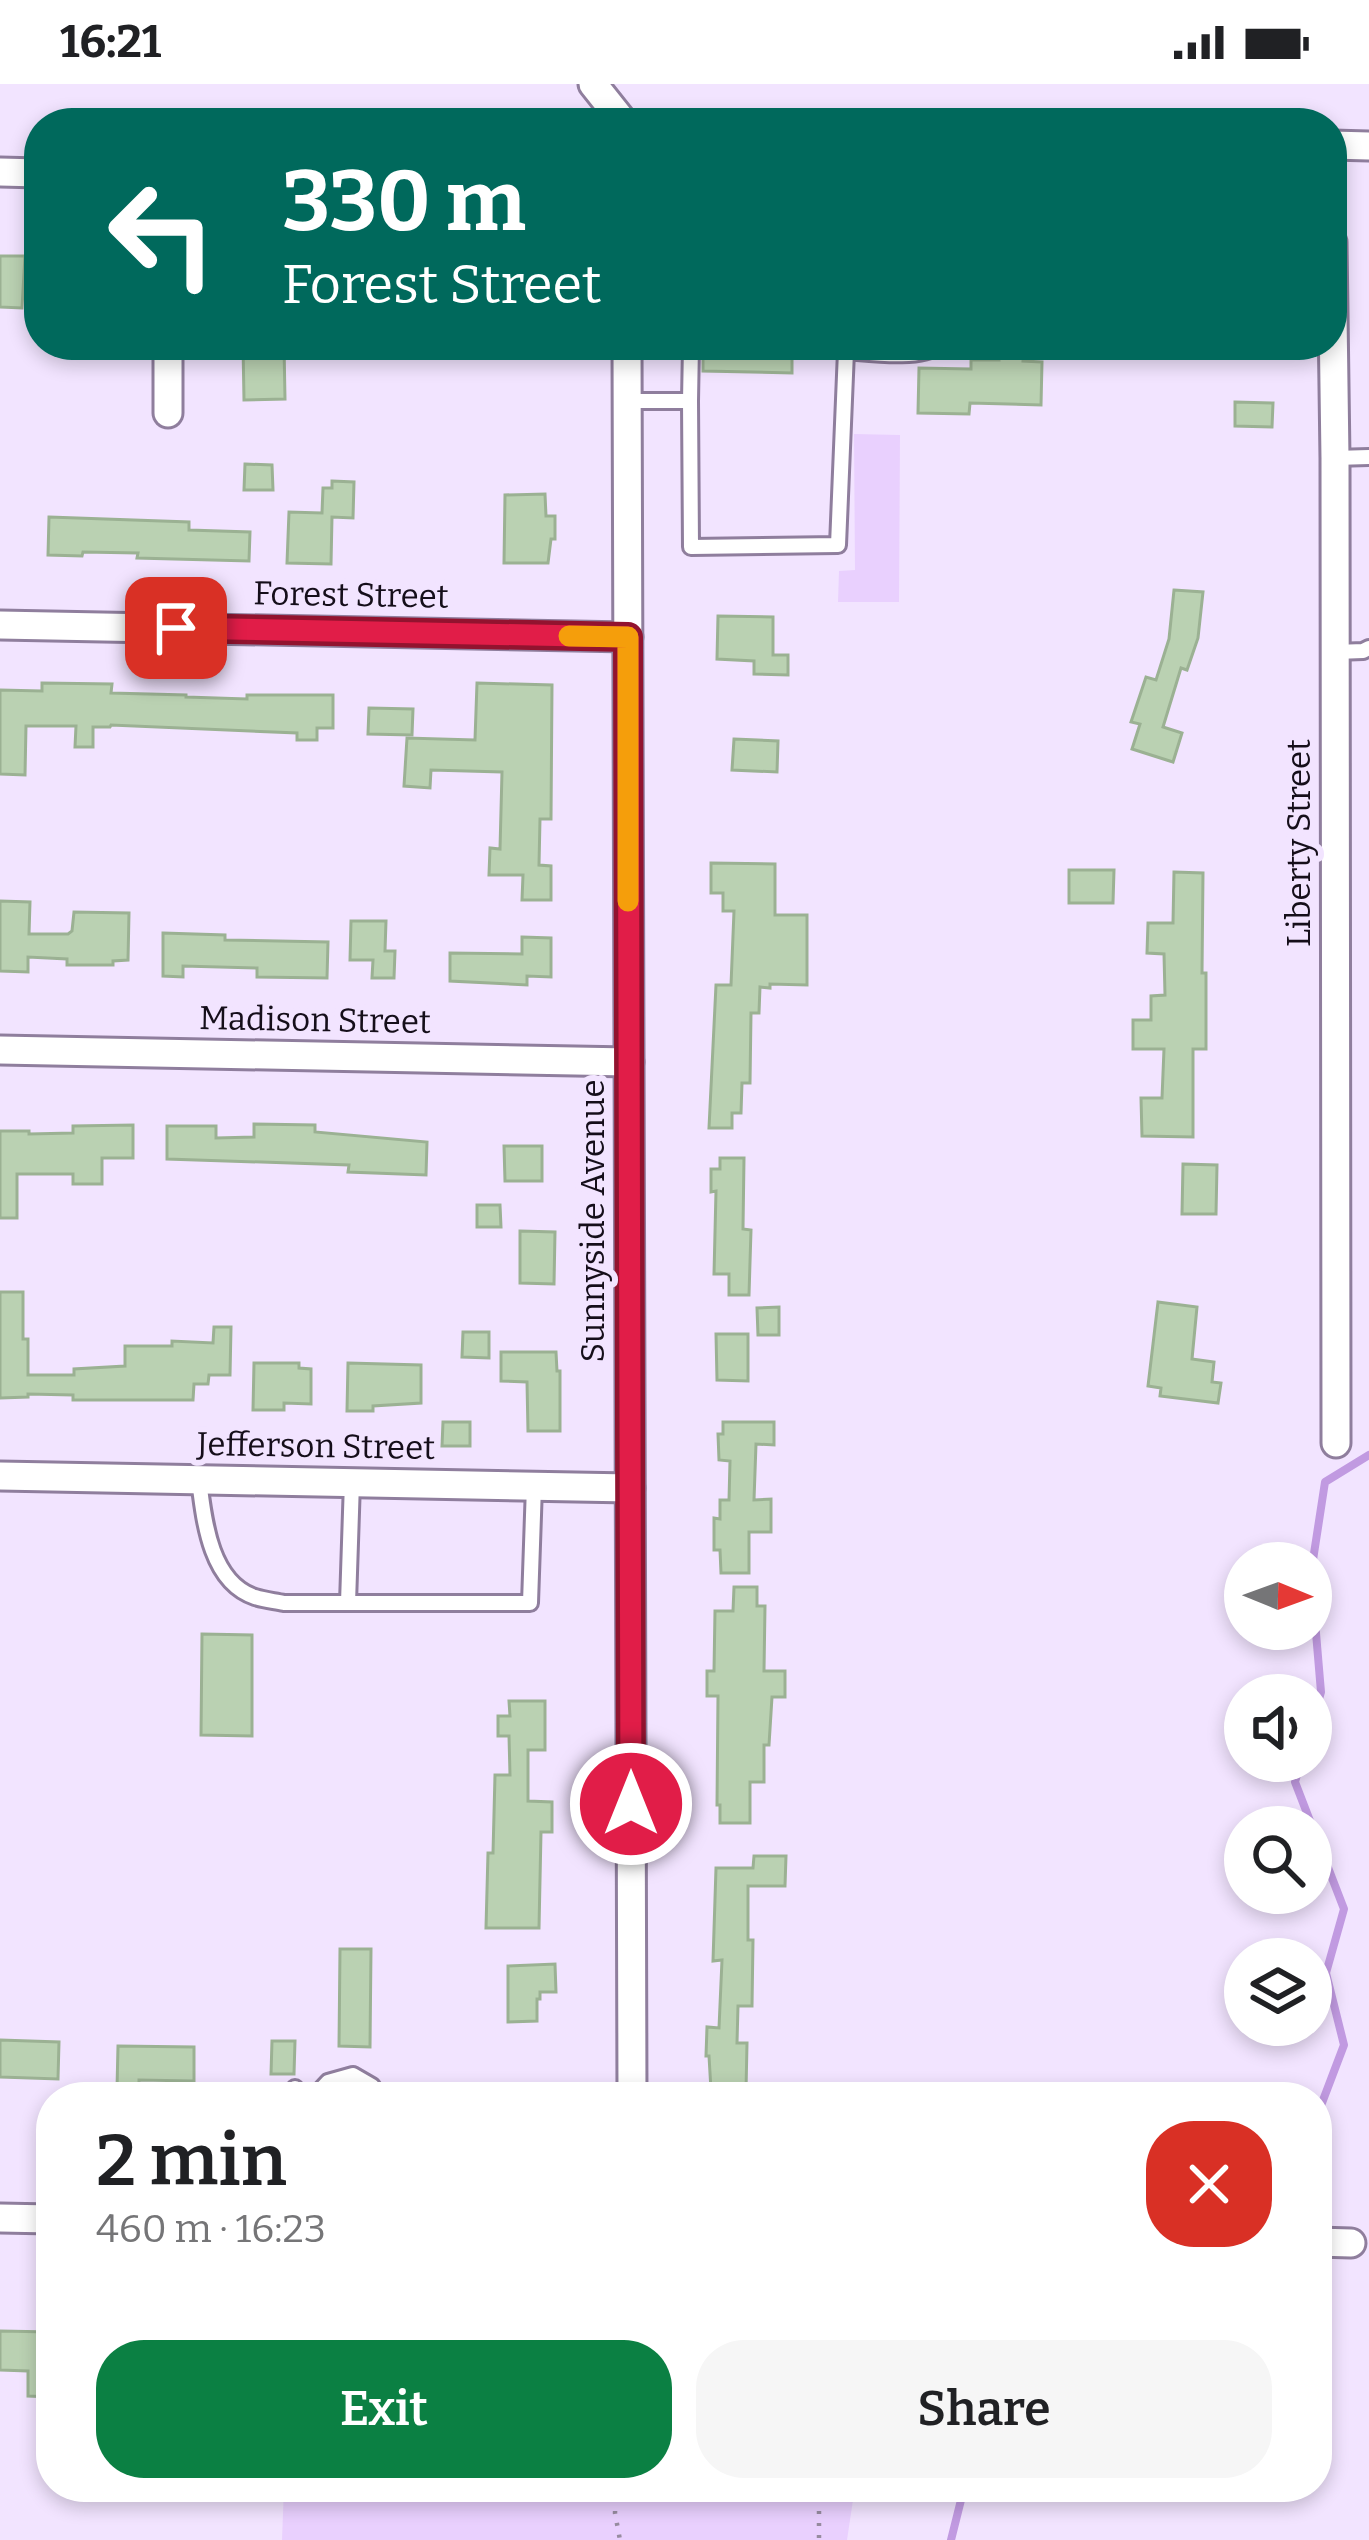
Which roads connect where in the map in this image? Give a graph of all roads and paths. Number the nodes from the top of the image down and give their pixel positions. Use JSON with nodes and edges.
{"nodes":[{"id":1,"x":593,"y":84,"type":"edge"},
{"id":2,"x":613,"y":108,"type":"edge"},
{"id":3,"x":168,"y":360,"type":"edge"},
{"id":4,"x":627,"y":360,"type":"edge"},
{"id":5,"x":690,"y":360,"type":"edge"},
{"id":6,"x":846,"y":360,"type":"edge"},
{"id":7,"x":1334,"y":360,"type":"edge"},
{"id":8,"x":689,"y":400,"type":"junction"},
{"id":9,"x":628,"y":401,"type":"junction"},
{"id":10,"x":168,"y":413,"type":"dead end"},
{"id":11,"x":1336,"y":458,"type":"junction"},
{"id":12,"x":1369,"y":458,"type":"edge"},
{"id":13,"x":0,"y":625,"type":"edge"},
{"id":14,"x":628,"y":637,"type":"junction"},
{"id":15,"x":1369,"y":648,"type":"edge"},
{"id":16,"x":1336,"y":652,"type":"junction"},
{"id":17,"x":0,"y":1050,"type":"edge"},
{"id":18,"x":629,"y":1062,"type":"junction"},
{"id":19,"x":1336,"y":1443,"type":"dead end"},
{"id":20,"x":0,"y":1476,"type":"edge"},
{"id":21,"x":199,"y":1480,"type":"junction"},
{"id":22,"x":352,"y":1482,"type":"junction"},
{"id":23,"x":534,"y":1486,"type":"junction"},
{"id":24,"x":630,"y":1488,"type":"junction"},
{"id":25,"x":348,"y":1603,"type":"junction"},
{"id":26,"x":328,"y":2082,"type":"edge"},
{"id":27,"x":365,"y":2082,"type":"edge"},
{"id":28,"x":632,"y":2082,"type":"edge"},
{"id":29,"x":0,"y":2218,"type":"edge"},
{"id":30,"x":36,"y":2218,"type":"edge"},
{"id":31,"x":1332,"y":2242,"type":"edge"},
{"id":32,"x":1351,"y":2243,"type":"dead end"},
{"id":33,"x":615,"y":2502,"type":"edge"},
{"id":34,"x":819,"y":2502,"type":"edge"},
{"id":35,"x":620,"y":2540,"type":"edge"},
{"id":36,"x":819,"y":2540,"type":"edge"}],
"edges":[{"from":1,"to":2,"type":"street"},
{"from":3,"to":10,"type":"street"},
{"from":4,"to":9,"type":"street","name":"Sunnyside Avenue"},
{"from":5,"to":8,"type":"lane"},
{"from":6,"to":8,"type":"lane"},
{"from":7,"to":11,"type":"street","name":"Liberty Street"},
{"from":8,"to":9,"type":"lane"},
{"from":9,"to":14,"type":"street","name":"Sunnyside Avenue"},
{"from":11,"to":12,"type":"lane"},
{"from":11,"to":16,"type":"street","name":"Liberty Street"},
{"from":13,"to":14,"type":"street","name":"Forest Street"},
{"from":14,"to":18,"type":"street","name":"Sunnyside Avenue"},
{"from":15,"to":16,"type":"lane"},
{"from":16,"to":19,"type":"street","name":"Liberty Street"},
{"from":17,"to":18,"type":"street","name":"Madison Street"},
{"from":18,"to":24,"type":"street","name":"Sunnyside Avenue"},
{"from":20,"to":21,"type":"street","name":"Jefferson Street"},
{"from":21,"to":22,"type":"street","name":"Jefferson Street"},
{"from":21,"to":25,"type":"lane"},
{"from":22,"to":23,"type":"street","name":"Jefferson Street"},
{"from":22,"to":25,"type":"lane"},
{"from":23,"to":24,"type":"street","name":"Jefferson Street"},
{"from":23,"to":25,"type":"lane"},
{"from":24,"to":28,"type":"street","name":"Sunnyside Avenue"},
{"from":26,"to":27,"type":"lane"},
{"from":29,"to":30,"type":"street"},
{"from":31,"to":32,"type":"street"},
{"from":33,"to":35,"type":"path"},
{"from":34,"to":36,"type":"path"}]}
